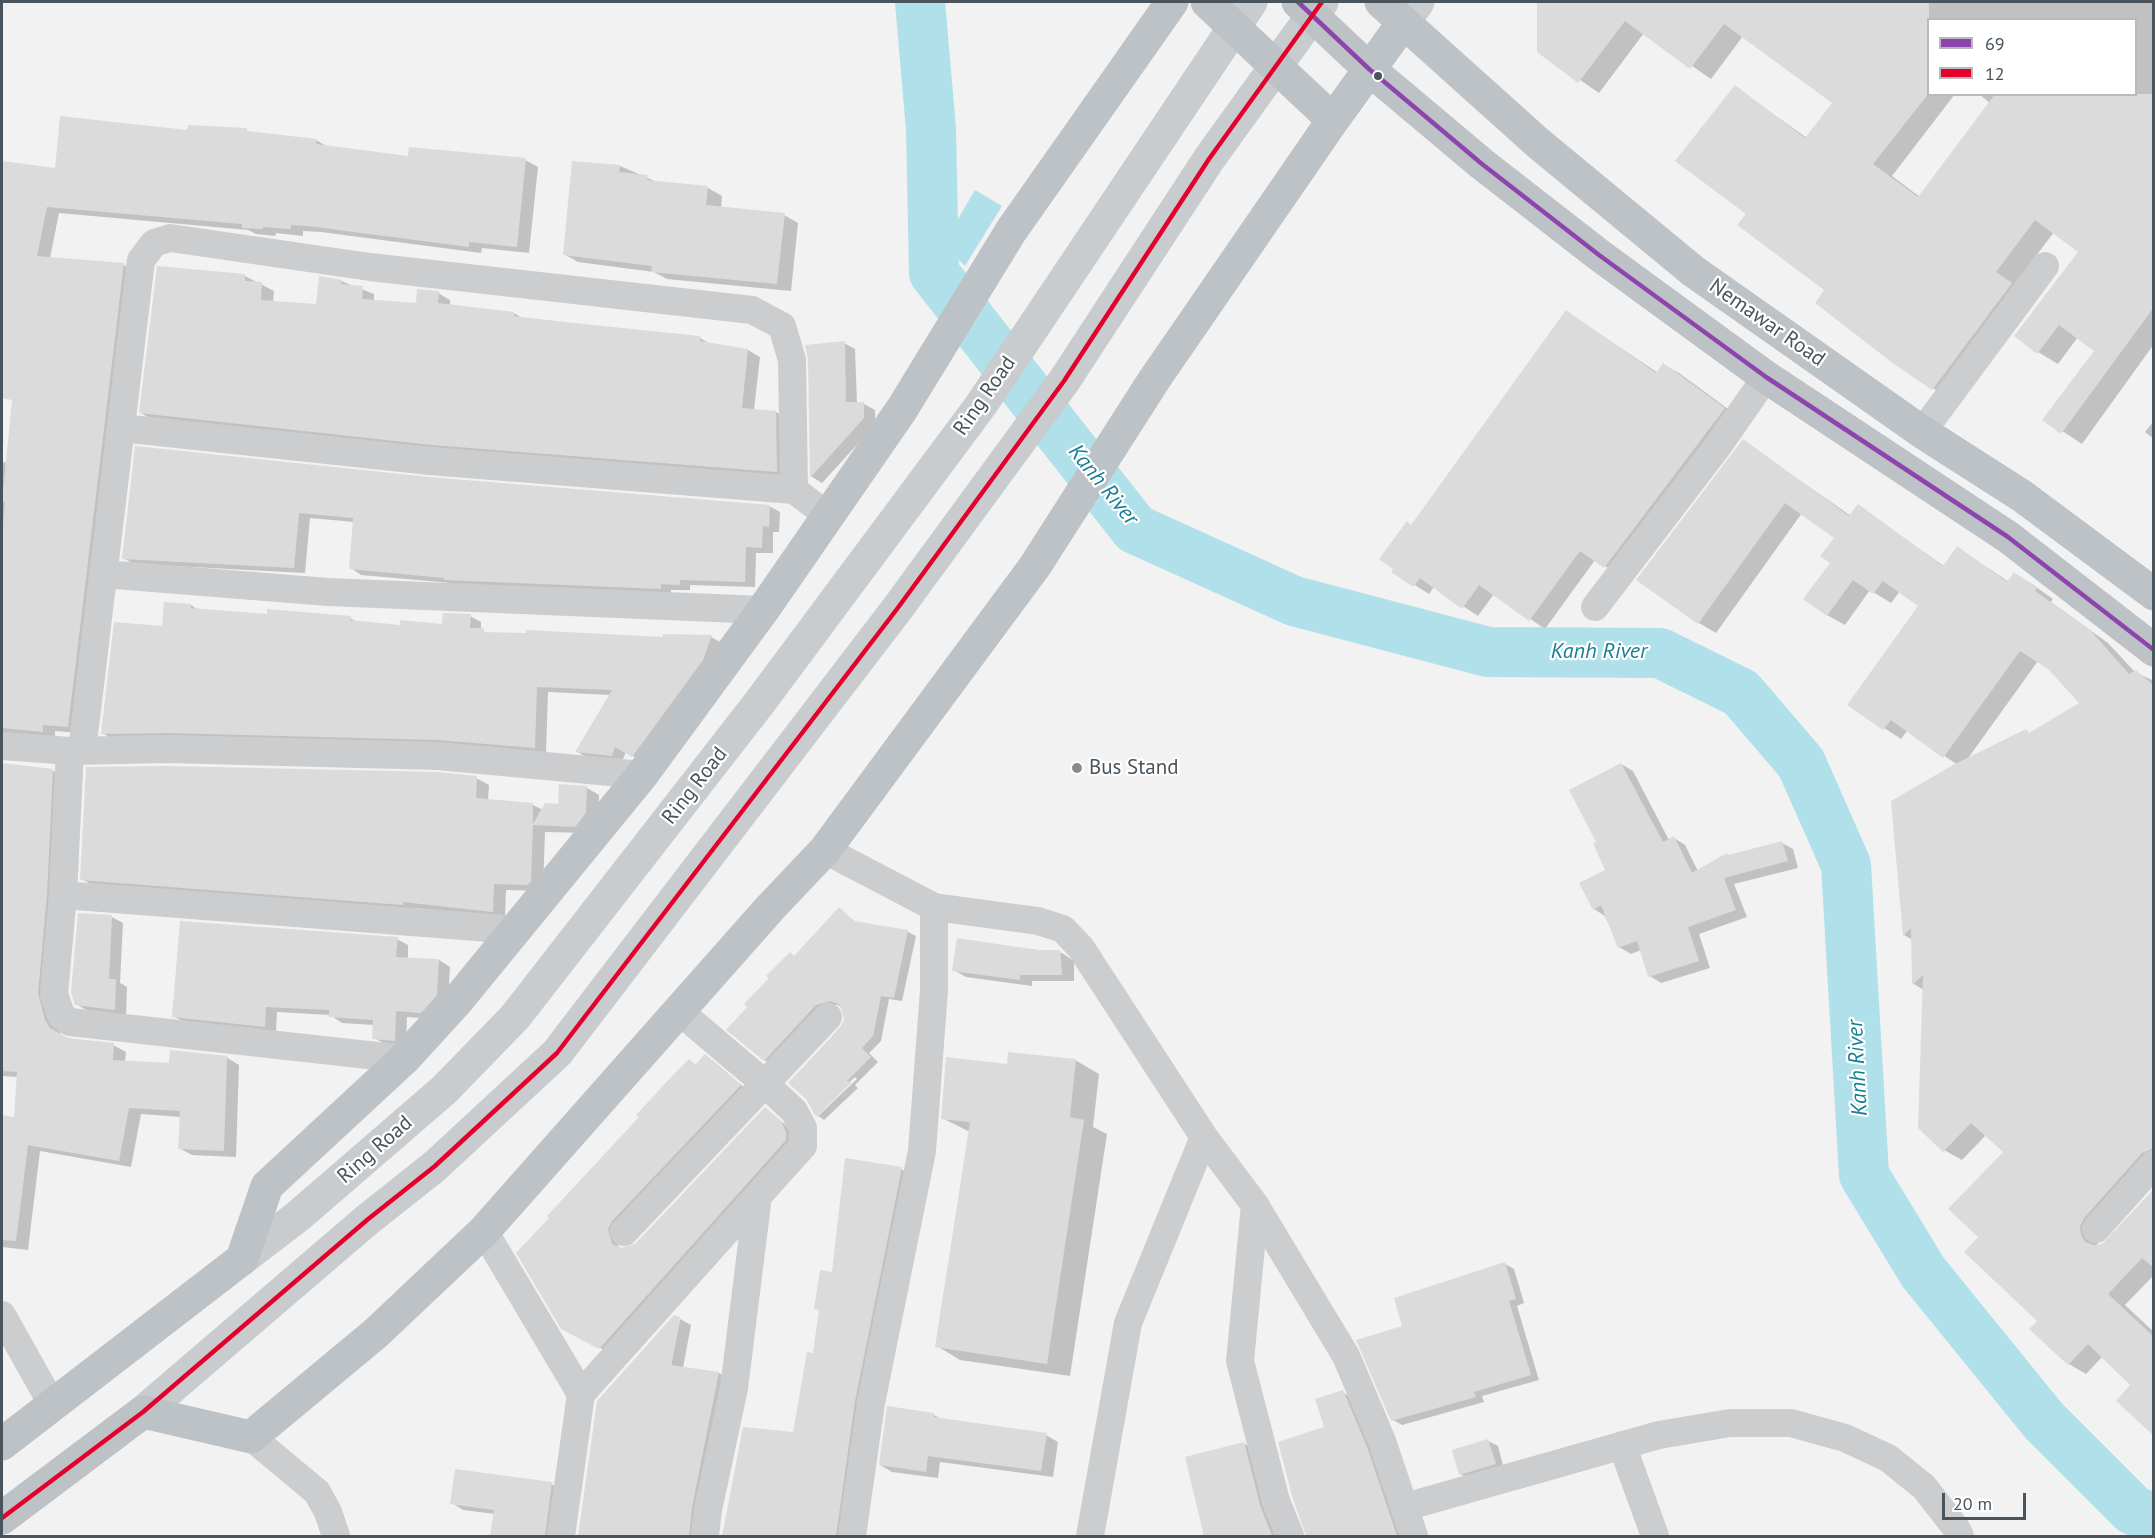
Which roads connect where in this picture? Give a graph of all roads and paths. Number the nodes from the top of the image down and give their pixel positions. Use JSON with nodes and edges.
{"nodes":[{"id":1,"x":1172,"y":2,"type":"edge"},
{"id":2,"x":1207,"y":2,"type":"edge"},
{"id":3,"x":1251,"y":2,"type":"edge"},
{"id":4,"x":1298,"y":2,"type":"edge"},
{"id":5,"x":1322,"y":2,"type":"edge"},
{"id":6,"x":1400,"y":9,"type":"edge"},
{"id":7,"x":1369,"y":69,"type":"junction"},
{"id":8,"x":1333,"y":120,"type":"junction"},
{"id":9,"x":2045,"y":266,"type":"dead end"},
{"id":10,"x":1694,"y":271,"type":"junction"},
{"id":11,"x":1667,"y":304,"type":"junction"},
{"id":12,"x":1766,"y":377,"type":"junction"},
{"id":13,"x":1881,"y":403,"type":"junction"},
{"id":14,"x":121,"y":428,"type":"junction"},
{"id":15,"x":1922,"y":432,"type":"junction"},
{"id":16,"x":1854,"y":434,"type":"junction"},
{"id":17,"x":794,"y":490,"type":"junction"},
{"id":18,"x":828,"y":516,"type":"junction"},
{"id":19,"x":103,"y":574,"type":"junction"},
{"id":20,"x":2154,"y":594,"type":"edge"},
{"id":21,"x":1595,"y":607,"type":"dead end"},
{"id":22,"x":763,"y":609,"type":"junction"},
{"id":23,"x":2154,"y":650,"type":"edge"},
{"id":24,"x":2,"y":746,"type":"edge"},
{"id":25,"x":76,"y":751,"type":"junction"},
{"id":26,"x":642,"y":775,"type":"junction"},
{"id":27,"x":825,"y":850,"type":"junction"},
{"id":28,"x":63,"y":895,"type":"junction"},
{"id":29,"x":934,"y":907,"type":"junction"},
{"id":30,"x":515,"y":930,"type":"junction"},
{"id":31,"x":678,"y":1011,"type":"junction"},
{"id":32,"x":828,"y":1017,"type":"dead end"},
{"id":33,"x":404,"y":1059,"type":"junction"},
{"id":34,"x":764,"y":1083,"type":"junction"},
{"id":35,"x":1204,"y":1137,"type":"junction"},
{"id":36,"x":2154,"y":1164,"type":"edge"},
{"id":37,"x":758,"y":1196,"type":"junction"},
{"id":38,"x":1255,"y":1205,"type":"junction"},
{"id":39,"x":2096,"y":1229,"type":"dead end"},
{"id":40,"x":483,"y":1231,"type":"junction"},
{"id":41,"x":624,"y":1232,"type":"dead end"},
{"id":42,"x":242,"y":1259,"type":"junction"},
{"id":43,"x":2,"y":1315,"type":"edge"},
{"id":44,"x":581,"y":1394,"type":"junction"},
{"id":45,"x":52,"y":1404,"type":"junction"},
{"id":46,"x":143,"y":1412,"type":"junction"},
{"id":47,"x":251,"y":1437,"type":"junction"},
{"id":48,"x":2,"y":1444,"type":"edge"},
{"id":49,"x":1622,"y":1445,"type":"junction"},
{"id":50,"x":1405,"y":1508,"type":"junction"},
{"id":51,"x":2,"y":1518,"type":"edge"},
{"id":52,"x":336,"y":1536,"type":"edge"},
{"id":53,"x":561,"y":1536,"type":"edge"},
{"id":54,"x":705,"y":1536,"type":"edge"},
{"id":55,"x":852,"y":1536,"type":"edge"},
{"id":56,"x":1090,"y":1536,"type":"edge"},
{"id":57,"x":1290,"y":1536,"type":"edge"},
{"id":58,"x":1414,"y":1536,"type":"edge"},
{"id":59,"x":1655,"y":1536,"type":"edge"},
{"id":60,"x":1960,"y":1536,"type":"edge"}],
"edges":[{"from":1,"to":18,"type":"highway"},
{"from":2,"to":8,"type":"highway"},
{"from":3,"to":42,"type":"main road","name":"Ring Road"},
{"from":4,"to":7,"type":"highway","name":"Nemawar Road"},
{"from":5,"to":46,"type":"main road"},
{"from":6,"to":7,"type":"highway"},
{"from":6,"to":10,"type":"highway","name":"Nemawar Road"},
{"from":7,"to":8,"type":"highway"},
{"from":7,"to":11,"type":"highway","name":"Nemawar Road"},
{"from":8,"to":27,"type":"highway"},
{"from":9,"to":15,"type":"street"},
{"from":10,"to":11,"type":"highway"},
{"from":10,"to":13,"type":"highway","name":"Nemawar Road"},
{"from":11,"to":12,"type":"highway","name":"Nemawar Road"},
{"from":12,"to":16,"type":"highway","name":"Nemawar Road"},
{"from":12,"to":21,"type":"street"},
{"from":13,"to":15,"type":"highway","name":"Nemawar Road"},
{"from":13,"to":16,"type":"highway"},
{"from":14,"to":17,"type":"street"},
{"from":14,"to":17,"type":"street"},
{"from":14,"to":19,"type":"street"},
{"from":15,"to":20,"type":"highway","name":"Nemawar Road"},
{"from":16,"to":23,"type":"highway","name":"Nemawar Road"},
{"from":17,"to":18,"type":"street"},
{"from":18,"to":22,"type":"highway"},
{"from":19,"to":22,"type":"street"},
{"from":19,"to":25,"type":"street"},
{"from":22,"to":26,"type":"highway"},
{"from":24,"to":25,"type":"street"},
{"from":25,"to":26,"type":"street"},
{"from":25,"to":28,"type":"street"},
{"from":26,"to":30,"type":"highway"},
{"from":27,"to":29,"type":"street"},
{"from":27,"to":31,"type":"highway"},
{"from":28,"to":30,"type":"street"},
{"from":28,"to":33,"type":"street"},
{"from":29,"to":35,"type":"street"},
{"from":29,"to":55,"type":"street"},
{"from":30,"to":33,"type":"highway"},
{"from":31,"to":34,"type":"street"},
{"from":31,"to":40,"type":"highway"},
{"from":32,"to":34,"type":"street"},
{"from":33,"to":42,"type":"highway"},
{"from":34,"to":37,"type":"street"},
{"from":34,"to":41,"type":"street"},
{"from":35,"to":38,"type":"street"},
{"from":35,"to":56,"type":"street"},
{"from":36,"to":39,"type":"street"},
{"from":37,"to":44,"type":"street"},
{"from":37,"to":54,"type":"street"},
{"from":38,"to":50,"type":"street"},
{"from":38,"to":57,"type":"street"},
{"from":40,"to":44,"type":"street"},
{"from":40,"to":47,"type":"highway"},
{"from":42,"to":45,"type":"highway","name":"Ring Road"},
{"from":43,"to":45,"type":"street"},
{"from":44,"to":53,"type":"street"},
{"from":45,"to":48,"type":"highway","name":"Ring Road"},
{"from":46,"to":47,"type":"highway"},
{"from":46,"to":51,"type":"highway"},
{"from":47,"to":52,"type":"street"},
{"from":49,"to":50,"type":"street"},
{"from":49,"to":59,"type":"street"},
{"from":49,"to":60,"type":"street"},
{"from":50,"to":58,"type":"street"}]}
